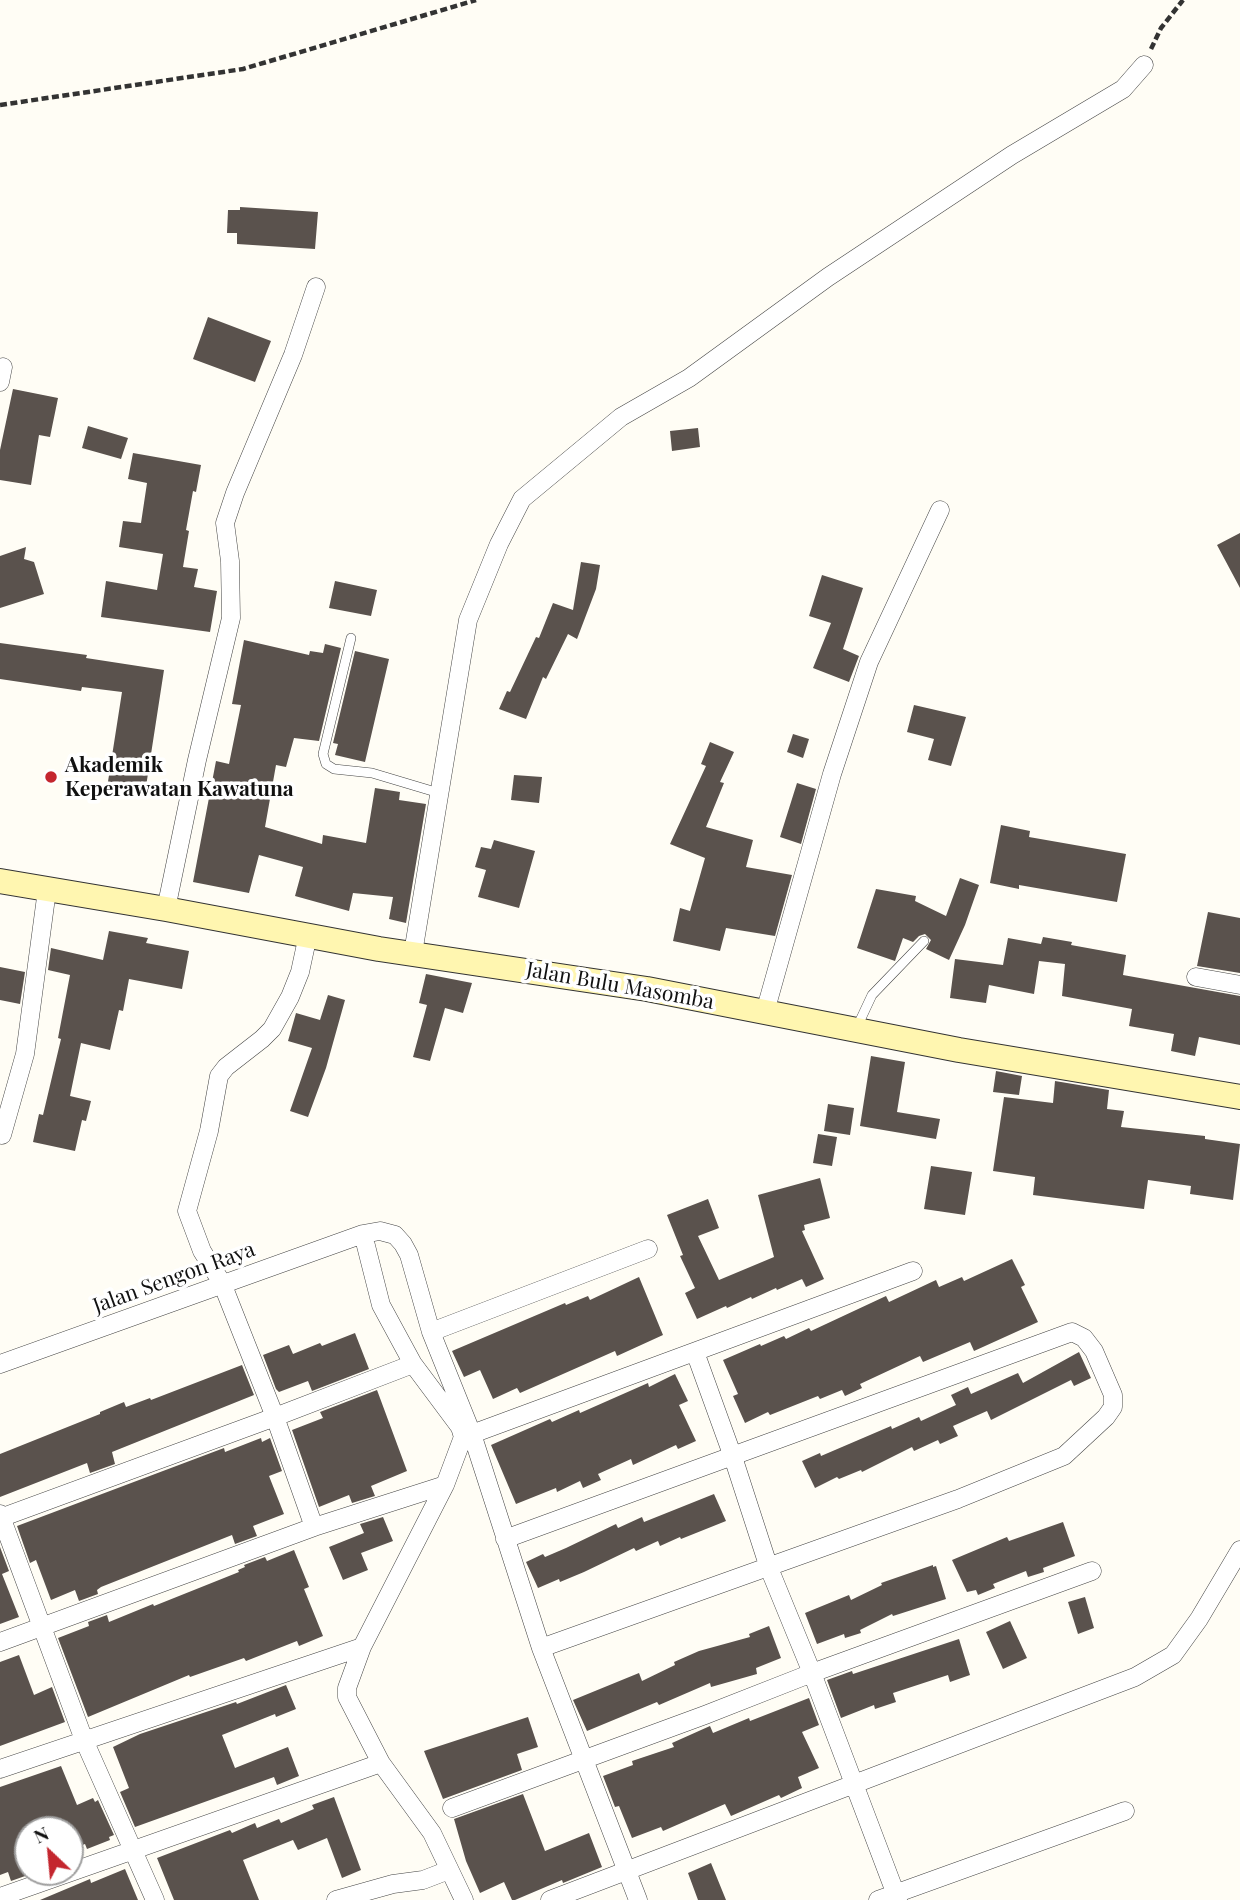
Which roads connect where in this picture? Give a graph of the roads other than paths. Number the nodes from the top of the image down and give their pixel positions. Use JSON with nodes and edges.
{"nodes":[{"id":1,"x":1144,"y":65,"type":"road end"},
{"id":2,"x":316,"y":287,"type":"dead end"},
{"id":3,"x":940,"y":510,"type":"dead end"},
{"id":4,"x":351,"y":638,"type":"dead end"},
{"id":5,"x":439,"y":793,"type":"junction"},
{"id":6,"x":0,"y":881,"type":"edge"},
{"id":7,"x":47,"y":890,"type":"junction"},
{"id":8,"x":166,"y":909,"type":"junction"},
{"id":9,"x":308,"y":935,"type":"junction"},
{"id":10,"x":924,"y":941,"type":"dead end"},
{"id":11,"x":413,"y":953,"type":"junction"},
{"id":12,"x":1196,"y":977,"type":"dead end"},
{"id":13,"x":1240,"y":985,"type":"edge"},
{"id":14,"x":765,"y":1012,"type":"junction"},
{"id":15,"x":856,"y":1029,"type":"junction"},
{"id":16,"x":1240,"y":1097,"type":"edge"},
{"id":17,"x":2,"y":1135,"type":"dead end"},
{"id":18,"x":363,"y":1234,"type":"junction"},
{"id":19,"x":648,"y":1249,"type":"dead end"},
{"id":20,"x":913,"y":1271,"type":"dead end"},
{"id":21,"x":222,"y":1283,"type":"junction"},
{"id":22,"x":431,"y":1332,"type":"junction"},
{"id":23,"x":695,"y":1352,"type":"junction"},
{"id":24,"x":0,"y":1364,"type":"edge"},
{"id":25,"x":413,"y":1364,"type":"junction"},
{"id":26,"x":275,"y":1417,"type":"junction"},
{"id":27,"x":472,"y":1434,"type":"junction"},
{"id":28,"x":733,"y":1457,"type":"junction"},
{"id":29,"x":446,"y":1485,"type":"junction"},
{"id":30,"x":0,"y":1516,"type":"edge"},
{"id":31,"x":314,"y":1527,"type":"junction"},
{"id":32,"x":505,"y":1539,"type":"junction"},
{"id":33,"x":1240,"y":1550,"type":"edge"},
{"id":34,"x":769,"y":1568,"type":"junction"},
{"id":35,"x":1092,"y":1571,"type":"dead end"},
{"id":36,"x":41,"y":1628,"type":"junction"},
{"id":37,"x":0,"y":1642,"type":"edge"},
{"id":38,"x":362,"y":1647,"type":"junction"},
{"id":39,"x":541,"y":1648,"type":"junction"},
{"id":40,"x":811,"y":1673,"type":"junction"},
{"id":41,"x":84,"y":1740,"type":"junction"},
{"id":42,"x":582,"y":1760,"type":"junction"},
{"id":43,"x":381,"y":1763,"type":"junction"},
{"id":44,"x":0,"y":1769,"type":"edge"},
{"id":45,"x":853,"y":1785,"type":"junction"},
{"id":46,"x":452,"y":1808,"type":"dead end"},
{"id":47,"x":1125,"y":1811,"type":"dead end"},
{"id":48,"x":135,"y":1851,"type":"junction"},
{"id":49,"x":626,"y":1870,"type":"junction"},
{"id":50,"x":449,"y":1871,"type":"junction"},
{"id":51,"x":0,"y":1897,"type":"edge"},
{"id":52,"x":897,"y":1897,"type":"edge"},
{"id":53,"x":155,"y":1900,"type":"edge"},
{"id":54,"x":335,"y":1900,"type":"edge"},
{"id":55,"x":464,"y":1900,"type":"edge"},
{"id":56,"x":550,"y":1900,"type":"edge"},
{"id":57,"x":638,"y":1900,"type":"edge"},
{"id":58,"x":878,"y":1900,"type":"edge"}],
"edges":[{"from":1,"to":5,"type":"street"},
{"from":2,"to":8,"type":"street"},
{"from":3,"to":14,"type":"street"},
{"from":4,"to":5,"type":"lane"},
{"from":5,"to":11,"type":"street"},
{"from":6,"to":7,"type":"street","name":"Jalan Bulu Masomba"},
{"from":7,"to":8,"type":"street","name":"Jalan Bulu Masomba"},
{"from":7,"to":17,"type":"street"},
{"from":8,"to":9,"type":"street","name":"Jalan Bulu Masomba"},
{"from":9,"to":11,"type":"street","name":"Jalan Bulu Masomba"},
{"from":9,"to":21,"type":"street"},
{"from":10,"to":15,"type":"lane"},
{"from":11,"to":14,"type":"street","name":"Jalan Bulu Masomba"},
{"from":12,"to":13,"type":"street"},
{"from":14,"to":15,"type":"street","name":"Jalan Bulu Masomba"},
{"from":15,"to":16,"type":"street","name":"Jalan Bulu Masomba"},
{"from":18,"to":21,"type":"street","name":"Jalan Sengon Raya"},
{"from":18,"to":22,"type":"street"},
{"from":18,"to":25,"type":"street"},
{"from":19,"to":22,"type":"street"},
{"from":20,"to":23,"type":"street"},
{"from":21,"to":24,"type":"street","name":"Jalan Sengon Raya"},
{"from":21,"to":26,"type":"street"},
{"from":22,"to":27,"type":"street"},
{"from":23,"to":27,"type":"street"},
{"from":23,"to":28,"type":"street"},
{"from":25,"to":26,"type":"street"},
{"from":25,"to":29,"type":"street"},
{"from":26,"to":30,"type":"street"},
{"from":26,"to":31,"type":"street"},
{"from":27,"to":32,"type":"street"},
{"from":28,"to":32,"type":"street"},
{"from":28,"to":34,"type":"street"},
{"from":28,"to":34,"type":"street"},
{"from":29,"to":31,"type":"street"},
{"from":29,"to":38,"type":"street"},
{"from":30,"to":36,"type":"street"},
{"from":31,"to":36,"type":"street"},
{"from":32,"to":39,"type":"street"},
{"from":33,"to":45,"type":"street"},
{"from":34,"to":39,"type":"street"},
{"from":34,"to":40,"type":"street"},
{"from":35,"to":40,"type":"street"},
{"from":36,"to":37,"type":"street"},
{"from":36,"to":41,"type":"street"},
{"from":38,"to":41,"type":"street"},
{"from":38,"to":43,"type":"street"},
{"from":39,"to":42,"type":"street"},
{"from":40,"to":42,"type":"street"},
{"from":40,"to":45,"type":"street"},
{"from":41,"to":44,"type":"street"},
{"from":41,"to":48,"type":"street"},
{"from":42,"to":46,"type":"street"},
{"from":42,"to":49,"type":"street"},
{"from":43,"to":48,"type":"street"},
{"from":43,"to":50,"type":"street"},
{"from":45,"to":49,"type":"street"},
{"from":45,"to":52,"type":"street"},
{"from":47,"to":52,"type":"street"},
{"from":48,"to":51,"type":"street"},
{"from":48,"to":53,"type":"street"},
{"from":49,"to":56,"type":"street"},
{"from":49,"to":57,"type":"street"},
{"from":50,"to":54,"type":"street"},
{"from":50,"to":55,"type":"street"},
{"from":52,"to":58,"type":"street"}]}
